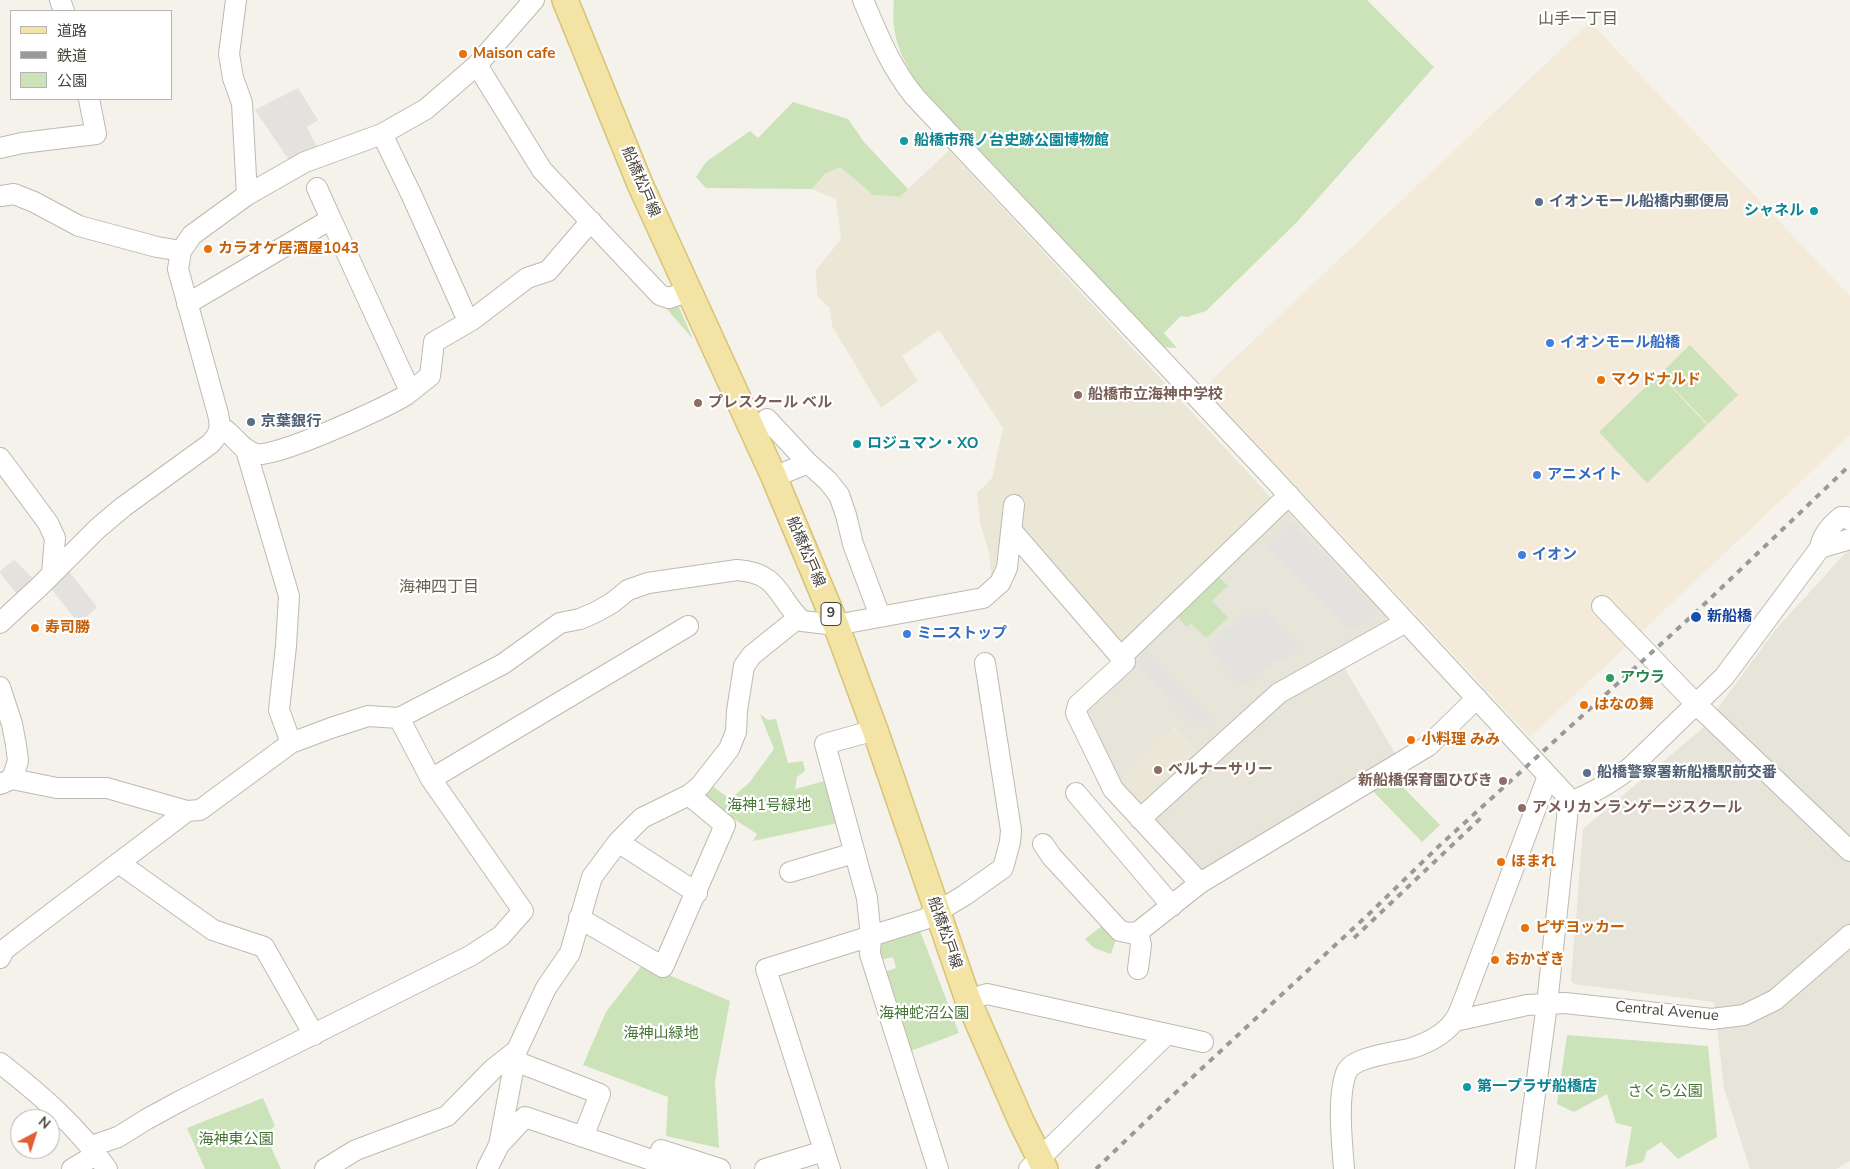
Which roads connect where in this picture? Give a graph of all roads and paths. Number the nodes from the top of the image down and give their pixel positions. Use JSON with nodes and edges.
{"nodes":[{"id":1,"x":236,"y":0,"type":"edge"},
{"id":2,"x":534,"y":0,"type":"edge"},
{"id":3,"x":565,"y":0,"type":"edge"},
{"id":4,"x":863,"y":0,"type":"edge"},
{"id":5,"x":880,"y":0,"type":"edge"},
{"id":6,"x":874,"y":24,"type":"junction"},
{"id":7,"x":477,"y":65,"type":"junction"},
{"id":8,"x":89,"y":100,"type":"edge"},
{"id":9,"x":382,"y":134,"type":"junction"},
{"id":10,"x":0,"y":148,"type":"edge"},
{"id":11,"x":317,"y":188,"type":"dead end"},
{"id":12,"x":247,"y":195,"type":"junction"},
{"id":13,"x":0,"y":196,"type":"edge"},
{"id":14,"x":331,"y":220,"type":"junction"},
{"id":15,"x":591,"y":221,"type":"junction"},
{"id":16,"x":181,"y":251,"type":"junction"},
{"id":17,"x":689,"y":291,"type":"junction"},
{"id":18,"x":187,"y":304,"type":"junction"},
{"id":19,"x":472,"y":320,"type":"junction"},
{"id":20,"x":410,"y":391,"type":"junction"},
{"id":21,"x":767,"y":419,"type":"dead end"},
{"id":22,"x":221,"y":427,"type":"junction"},
{"id":23,"x":246,"y":450,"type":"junction"},
{"id":24,"x":0,"y":458,"type":"edge"},
{"id":25,"x":808,"y":463,"type":"junction"},
{"id":26,"x":774,"y":477,"type":"junction"},
{"id":27,"x":1289,"y":496,"type":"junction"},
{"id":28,"x":1014,"y":504,"type":"dead end"},
{"id":29,"x":1850,"y":520,"type":"edge"},
{"id":30,"x":1012,"y":531,"type":"junction"},
{"id":31,"x":1850,"y":539,"type":"edge"},
{"id":32,"x":1820,"y":548,"type":"junction"},
{"id":33,"x":52,"y":573,"type":"junction"},
{"id":34,"x":1602,"y":606,"type":"dead end"},
{"id":35,"x":880,"y":616,"type":"junction"},
{"id":36,"x":798,"y":618,"type":"junction"},
{"id":37,"x":1406,"y":622,"type":"junction"},
{"id":38,"x":0,"y":624,"type":"edge"},
{"id":39,"x":836,"y":625,"type":"junction"},
{"id":40,"x":688,"y":626,"type":"dead end"},
{"id":41,"x":1121,"y":657,"type":"junction"},
{"id":42,"x":985,"y":663,"type":"dead end"},
{"id":43,"x":0,"y":687,"type":"edge"},
{"id":44,"x":1476,"y":698,"type":"junction"},
{"id":45,"x":1696,"y":704,"type":"junction"},
{"id":46,"x":398,"y":718,"type":"junction"},
{"id":47,"x":875,"y":730,"type":"junction"},
{"id":48,"x":291,"y":743,"type":"junction"},
{"id":49,"x":1548,"y":776,"type":"junction"},
{"id":50,"x":431,"y":779,"type":"junction"},
{"id":51,"x":6,"y":781,"type":"edge"},
{"id":52,"x":1076,"y":793,"type":"dead end"},
{"id":53,"x":689,"y":795,"type":"junction"},
{"id":54,"x":1568,"y":803,"type":"junction"},
{"id":55,"x":187,"y":811,"type":"junction"},
{"id":56,"x":1140,"y":819,"type":"junction"},
{"id":57,"x":618,"y":842,"type":"junction"},
{"id":58,"x":1043,"y":844,"type":"dead end"},
{"id":59,"x":1850,"y":851,"type":"edge"},
{"id":60,"x":854,"y":853,"type":"junction"},
{"id":61,"x":119,"y":863,"type":"junction"},
{"id":62,"x":790,"y":872,"type":"dead end"},
{"id":63,"x":1200,"y":883,"type":"junction"},
{"id":64,"x":697,"y":893,"type":"junction"},
{"id":65,"x":1172,"y":906,"type":"junction"},
{"id":66,"x":936,"y":912,"type":"junction"},
{"id":67,"x":579,"y":918,"type":"junction"},
{"id":68,"x":1138,"y":932,"type":"junction"},
{"id":69,"x":1850,"y":935,"type":"edge"},
{"id":70,"x":872,"y":936,"type":"junction"},
{"id":71,"x":1,"y":948,"type":"edge"},
{"id":72,"x":1138,"y":968,"type":"dead end"},
{"id":73,"x":968,"y":1000,"type":"junction"},
{"id":74,"x":1547,"y":1004,"type":"junction"},
{"id":75,"x":1455,"y":1021,"type":"junction"},
{"id":76,"x":1167,"y":1034,"type":"junction"},
{"id":77,"x":314,"y":1035,"type":"junction"},
{"id":78,"x":1203,"y":1042,"type":"dead end"},
{"id":79,"x":516,"y":1056,"type":"junction"},
{"id":80,"x":0,"y":1063,"type":"edge"},
{"id":81,"x":586,"y":1132,"type":"junction"},
{"id":82,"x":499,"y":1144,"type":"junction"},
{"id":83,"x":99,"y":1157,"type":"edge"},
{"id":84,"x":827,"y":1160,"type":"edge"},
{"id":85,"x":1038,"y":1166,"type":"edge"},
{"id":86,"x":72,"y":1169,"type":"edge"},
{"id":87,"x":325,"y":1169,"type":"edge"},
{"id":88,"x":487,"y":1169,"type":"edge"},
{"id":89,"x":678,"y":1169,"type":"edge"},
{"id":90,"x":720,"y":1169,"type":"edge"},
{"id":91,"x":771,"y":1169,"type":"edge"},
{"id":92,"x":938,"y":1169,"type":"edge"},
{"id":93,"x":1344,"y":1169,"type":"edge"},
{"id":94,"x":1524,"y":1169,"type":"edge"}],
"edges":[{"from":1,"to":12,"type":"street"},
{"from":2,"to":7,"type":"street"},
{"from":3,"to":17,"type":"main road","name":"船橋松戸線","number":"9"},
{"from":4,"to":6,"type":"street"},
{"from":5,"to":6,"type":"street"},
{"from":6,"to":27,"type":"street"},
{"from":7,"to":9,"type":"street"},
{"from":7,"to":15,"type":"street"},
{"from":8,"to":10,"type":"street"},
{"from":9,"to":12,"type":"street"},
{"from":9,"to":19,"type":"street"},
{"from":11,"to":14,"type":"street"},
{"from":12,"to":16,"type":"street"},
{"from":13,"to":16,"type":"street"},
{"from":14,"to":18,"type":"street"},
{"from":14,"to":20,"type":"street"},
{"from":15,"to":17,"type":"street"},
{"from":15,"to":19,"type":"street"},
{"from":16,"to":18,"type":"street"},
{"from":17,"to":26,"type":"main road","name":"船橋松戸線","number":"9"},
{"from":18,"to":22,"type":"street"},
{"from":19,"to":20,"type":"street"},
{"from":20,"to":23,"type":"street"},
{"from":21,"to":25,"type":"street"},
{"from":22,"to":23,"type":"street"},
{"from":22,"to":33,"type":"street"},
{"from":23,"to":48,"type":"street"},
{"from":24,"to":33,"type":"street"},
{"from":25,"to":26,"type":"street"},
{"from":25,"to":35,"type":"street"},
{"from":26,"to":39,"type":"main road","name":"船橋松戸線","number":"9"},
{"from":27,"to":37,"type":"street"},
{"from":27,"to":41,"type":"street"},
{"from":28,"to":30,"type":"street"},
{"from":29,"to":32,"type":"street"},
{"from":30,"to":35,"type":"street"},
{"from":30,"to":41,"type":"street"},
{"from":31,"to":32,"type":"street"},
{"from":32,"to":45,"type":"street"},
{"from":33,"to":38,"type":"street"},
{"from":34,"to":45,"type":"street"},
{"from":35,"to":39,"type":"street"},
{"from":36,"to":39,"type":"street"},
{"from":36,"to":46,"type":"street"},
{"from":36,"to":53,"type":"street"},
{"from":37,"to":44,"type":"street"},
{"from":37,"to":56,"type":"street"},
{"from":39,"to":47,"type":"main road","name":"船橋松戸線","number":"9"},
{"from":40,"to":50,"type":"street"},
{"from":41,"to":56,"type":"street"},
{"from":42,"to":66,"type":"street"},
{"from":43,"to":51,"type":"street"},
{"from":44,"to":49,"type":"street"},
{"from":44,"to":63,"type":"street"},
{"from":45,"to":54,"type":"street"},
{"from":45,"to":59,"type":"street"},
{"from":46,"to":48,"type":"street"},
{"from":46,"to":50,"type":"street"},
{"from":47,"to":60,"type":"street"},
{"from":47,"to":66,"type":"main road","name":"船橋松戸線","number":"9"},
{"from":48,"to":55,"type":"street"},
{"from":49,"to":54,"type":"street"},
{"from":49,"to":75,"type":"street"},
{"from":50,"to":77,"type":"street"},
{"from":51,"to":55,"type":"street"},
{"from":52,"to":65,"type":"street"},
{"from":53,"to":57,"type":"street"},
{"from":53,"to":64,"type":"street"},
{"from":54,"to":74,"type":"street"},
{"from":55,"to":61,"type":"street"},
{"from":56,"to":63,"type":"street"},
{"from":57,"to":64,"type":"street"},
{"from":57,"to":67,"type":"street"},
{"from":58,"to":68,"type":"street"},
{"from":60,"to":62,"type":"street"},
{"from":60,"to":70,"type":"street"},
{"from":61,"to":71,"type":"street"},
{"from":61,"to":77,"type":"street"},
{"from":63,"to":65,"type":"street"},
{"from":64,"to":67,"type":"street"},
{"from":65,"to":68,"type":"street"},
{"from":66,"to":70,"type":"street"},
{"from":66,"to":73,"type":"main road","name":"船橋松戸線","number":"9"},
{"from":67,"to":79,"type":"street"},
{"from":68,"to":72,"type":"street"},
{"from":69,"to":74,"type":"street","name":"Central Avenue"},
{"from":70,"to":84,"type":"street"},
{"from":70,"to":92,"type":"street"},
{"from":73,"to":76,"type":"street"},
{"from":73,"to":85,"type":"main road","name":"船橋松戸線","number":"9"},
{"from":74,"to":75,"type":"street","name":"Central Avenue"},
{"from":74,"to":94,"type":"street"},
{"from":75,"to":93,"type":"street"},
{"from":76,"to":78,"type":"street"},
{"from":76,"to":85,"type":"street"},
{"from":77,"to":83,"type":"street"},
{"from":79,"to":81,"type":"street"},
{"from":79,"to":82,"type":"street"},
{"from":79,"to":87,"type":"street"},
{"from":80,"to":83,"type":"street"},
{"from":81,"to":82,"type":"street"},
{"from":81,"to":89,"type":"street"},
{"from":81,"to":90,"type":"street"},
{"from":82,"to":88,"type":"street"},
{"from":83,"to":86,"type":"street"},
{"from":84,"to":91,"type":"street"}]}
